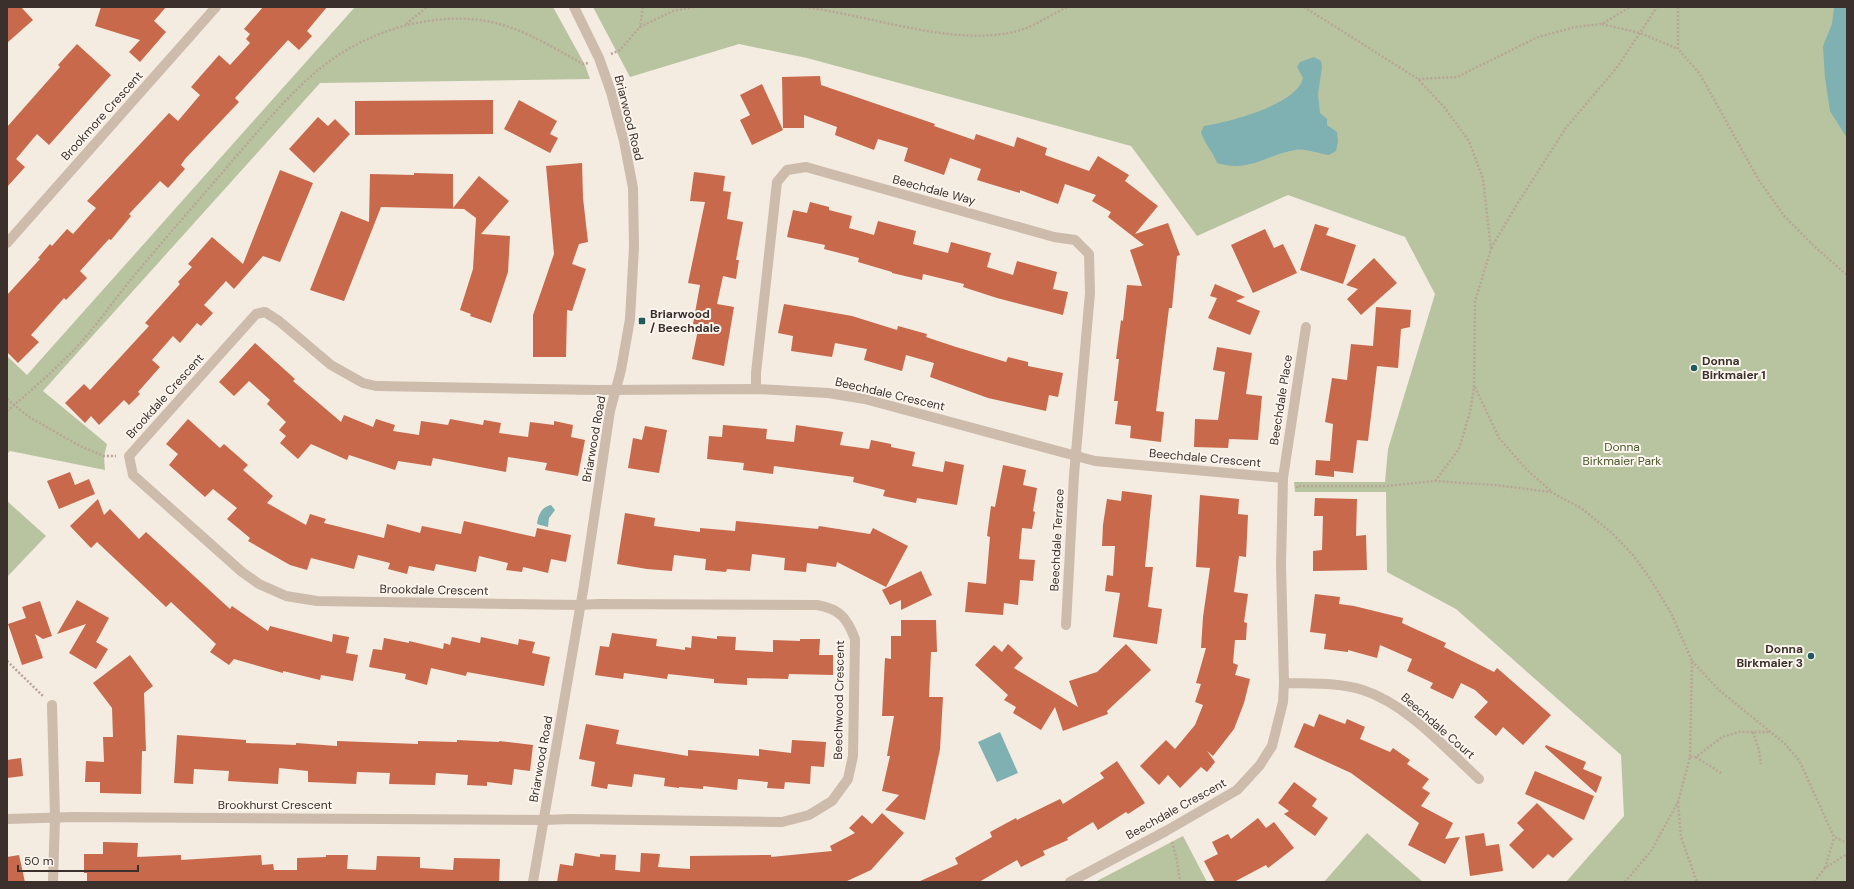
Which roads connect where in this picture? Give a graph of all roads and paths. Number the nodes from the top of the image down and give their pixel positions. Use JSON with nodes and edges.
{"nodes":[{"id":1,"x":215,"y":7,"type":"edge"},
{"id":2,"x":427,"y":7,"type":"edge"},
{"id":3,"x":574,"y":7,"type":"edge"},
{"id":4,"x":643,"y":7,"type":"edge"},
{"id":5,"x":693,"y":7,"type":"edge"},
{"id":6,"x":801,"y":7,"type":"edge"},
{"id":7,"x":1067,"y":7,"type":"edge"},
{"id":8,"x":1304,"y":7,"type":"edge"},
{"id":9,"x":1630,"y":7,"type":"edge"},
{"id":10,"x":1657,"y":7,"type":"edge"},
{"id":11,"x":1678,"y":7,"type":"edge"},
{"id":12,"x":406,"y":24,"type":"junction"},
{"id":13,"x":1602,"y":24,"type":"junction"},
{"id":14,"x":640,"y":27,"type":"junction"},
{"id":15,"x":1640,"y":33,"type":"junction"},
{"id":16,"x":1678,"y":49,"type":"junction"},
{"id":17,"x":599,"y":58,"type":"junction"},
{"id":18,"x":1418,"y":80,"type":"junction"},
{"id":19,"x":7,"y":243,"type":"edge"},
{"id":20,"x":1491,"y":249,"type":"junction"},
{"id":21,"x":1847,"y":275,"type":"edge"},
{"id":22,"x":1306,"y":327,"type":"dead end"},
{"id":23,"x":1474,"y":386,"type":"junction"},
{"id":24,"x":616,"y":389,"type":"junction"},
{"id":25,"x":756,"y":389,"type":"junction"},
{"id":26,"x":7,"y":398,"type":"edge"},
{"id":27,"x":15,"y":405,"type":"junction"},
{"id":28,"x":7,"y":411,"type":"edge"},
{"id":29,"x":110,"y":456,"type":"dead end"},
{"id":30,"x":1076,"y":457,"type":"junction"},
{"id":31,"x":1283,"y":478,"type":"junction"},
{"id":32,"x":1435,"y":481,"type":"junction"},
{"id":33,"x":1551,"y":492,"type":"junction"},
{"id":34,"x":1282,"y":495,"type":"junction"},
{"id":35,"x":580,"y":605,"type":"junction"},
{"id":36,"x":1066,"y":625,"type":"dead end"},
{"id":37,"x":7,"y":661,"type":"edge"},
{"id":38,"x":1692,"y":661,"type":"junction"},
{"id":39,"x":1284,"y":683,"type":"junction"},
{"id":40,"x":52,"y":705,"type":"joint"},
{"id":41,"x":1754,"y":732,"type":"junction"},
{"id":42,"x":1770,"y":732,"type":"junction"},
{"id":43,"x":1690,"y":757,"type":"junction"},
{"id":44,"x":1696,"y":757,"type":"junction"},
{"id":45,"x":1761,"y":764,"type":"dead end"},
{"id":46,"x":1720,"y":773,"type":"dead end"},
{"id":47,"x":1479,"y":779,"type":"dead end"},
{"id":48,"x":1678,"y":802,"type":"junction"},
{"id":49,"x":55,"y":816,"type":"junction"},
{"id":50,"x":7,"y":819,"type":"edge"},
{"id":51,"x":543,"y":820,"type":"junction"},
{"id":52,"x":1834,"y":837,"type":"junction"},
{"id":53,"x":1172,"y":843,"type":"dead end"},
{"id":54,"x":1847,"y":843,"type":"edge"},
{"id":55,"x":1847,"y":854,"type":"edge"},
{"id":56,"x":1825,"y":868,"type":"junction"},
{"id":57,"x":53,"y":882,"type":"edge"},
{"id":58,"x":533,"y":882,"type":"edge"},
{"id":59,"x":1070,"y":882,"type":"edge"},
{"id":60,"x":1180,"y":882,"type":"edge"},
{"id":61,"x":1625,"y":882,"type":"edge"},
{"id":62,"x":1697,"y":882,"type":"edge"},
{"id":63,"x":1814,"y":882,"type":"edge"}],
"edges":[{"from":1,"to":19,"type":"street","name":"Brookmore Crescent"},
{"from":2,"to":12,"type":"path"},
{"from":3,"to":17,"type":"street","name":"Briarwood Road"},
{"from":4,"to":14,"type":"path"},
{"from":5,"to":14,"type":"path"},
{"from":6,"to":7,"type":"path"},
{"from":8,"to":18,"type":"path"},
{"from":9,"to":13,"type":"path"},
{"from":10,"to":15,"type":"path"},
{"from":11,"to":16,"type":"path"},
{"from":12,"to":17,"type":"path"},
{"from":12,"to":27,"type":"path"},
{"from":13,"to":15,"type":"path"},
{"from":13,"to":18,"type":"path"},
{"from":14,"to":17,"type":"path"},
{"from":15,"to":16,"type":"path"},
{"from":15,"to":20,"type":"path"},
{"from":16,"to":21,"type":"path"},
{"from":17,"to":24,"type":"street","name":"Briarwood Road"},
{"from":18,"to":20,"type":"path"},
{"from":20,"to":23,"type":"path"},
{"from":22,"to":31,"type":"street","name":"Beechdale Place"},
{"from":23,"to":32,"type":"path"},
{"from":23,"to":33,"type":"path"},
{"from":24,"to":25,"type":"street","name":"Beechdale Crescent"},
{"from":24,"to":35,"type":"street","name":"Briarwood Road"},
{"from":24,"to":35,"type":"street","name":"Brookdale Crescent"},
{"from":25,"to":30,"type":"street","name":"Beechdale Crescent"},
{"from":25,"to":30,"type":"street","name":"Beechdale Way"},
{"from":26,"to":27,"type":"path"},
{"from":27,"to":28,"type":"path"},
{"from":27,"to":29,"type":"path"},
{"from":30,"to":31,"type":"street","name":"Beechdale Crescent"},
{"from":30,"to":36,"type":"street","name":"Beechdale Terrace"},
{"from":31,"to":34,"type":"street","name":"Beechdale Crescent"},
{"from":32,"to":33,"type":"path"},
{"from":32,"to":34,"type":"path"},
{"from":33,"to":38,"type":"path"},
{"from":34,"to":39,"type":"street","name":"Beechdale Crescent"},
{"from":35,"to":51,"type":"street","name":"Briarwood Road"},
{"from":35,"to":51,"type":"street","name":"Beechwood Crescent"},
{"from":37,"to":40,"type":"path"},
{"from":38,"to":42,"type":"path"},
{"from":38,"to":43,"type":"path"},
{"from":39,"to":47,"type":"street","name":"Beechdale Court"},
{"from":39,"to":59,"type":"street","name":"Beechdale Crescent"},
{"from":40,"to":49,"type":"street"},
{"from":41,"to":42,"type":"path"},
{"from":41,"to":44,"type":"path"},
{"from":41,"to":45,"type":"path"},
{"from":42,"to":52,"type":"path"},
{"from":43,"to":44,"type":"path"},
{"from":43,"to":48,"type":"path"},
{"from":44,"to":46,"type":"path"},
{"from":48,"to":61,"type":"path"},
{"from":48,"to":62,"type":"path"},
{"from":49,"to":50,"type":"street","name":"Brookhurst Crescent"},
{"from":49,"to":51,"type":"street","name":"Brookhurst Crescent"},
{"from":49,"to":57,"type":"street"},
{"from":51,"to":58,"type":"street","name":"Briarwood Road"},
{"from":52,"to":54,"type":"path"},
{"from":52,"to":56,"type":"path"},
{"from":53,"to":60,"type":"path"},
{"from":55,"to":56,"type":"path"},
{"from":56,"to":63,"type":"path"}]}
